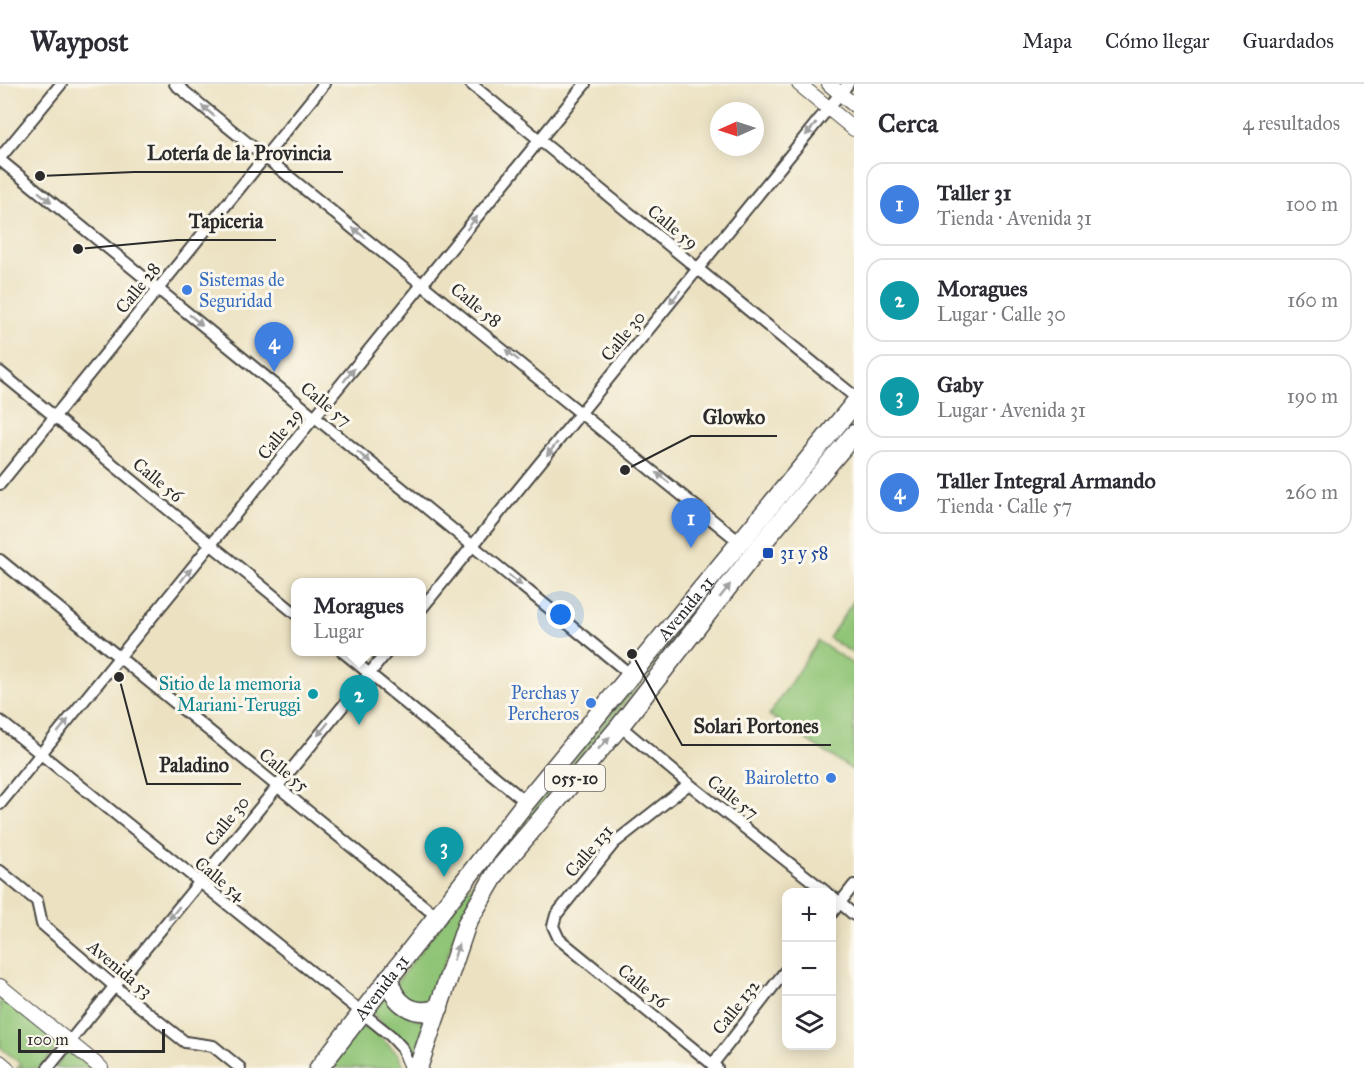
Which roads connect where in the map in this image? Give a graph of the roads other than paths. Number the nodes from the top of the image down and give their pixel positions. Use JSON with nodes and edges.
{"nodes":[{"id":1,"x":61,"y":84,"type":"edge"},
{"id":2,"x":176,"y":84,"type":"edge"},
{"id":3,"x":324,"y":84,"type":"edge"},
{"id":4,"x":471,"y":84,"type":"edge"},
{"id":5,"x":585,"y":84,"type":"edge"},
{"id":6,"x":799,"y":84,"type":"edge"},
{"id":7,"x":829,"y":84,"type":"edge"},
{"id":8,"x":844,"y":89,"type":"edge"},
{"id":9,"x":854,"y":105,"type":"edge"},
{"id":10,"x":828,"y":108,"type":"junction"},
{"id":11,"x":854,"y":129,"type":"edge"},
{"id":12,"x":539,"y":140,"type":"junction"},
{"id":13,"x":264,"y":157,"type":"junction"},
{"id":14,"x":0,"y":159,"type":"edge"},
{"id":15,"x":698,"y":269,"type":"junction"},
{"id":16,"x":423,"y":284,"type":"junction"},
{"id":17,"x":158,"y":289,"type":"junction"},
{"id":18,"x":0,"y":372,"type":"edge"},
{"id":19,"x":854,"y":396,"type":"edge"},
{"id":20,"x":854,"y":404,"type":"edge"},
{"id":21,"x":582,"y":412,"type":"junction"},
{"id":22,"x":54,"y":417,"type":"junction"},
{"id":23,"x":315,"y":417,"type":"junction"},
{"id":24,"x":854,"y":434,"type":"edge"},
{"id":25,"x":0,"y":484,"type":"edge"},
{"id":26,"x":211,"y":544,"type":"junction"},
{"id":27,"x":473,"y":546,"type":"junction"},
{"id":28,"x":747,"y":548,"type":"junction"},
{"id":29,"x":0,"y":560,"type":"edge"},
{"id":30,"x":426,"y":603,"type":"edge"},
{"id":31,"x":291,"y":610,"type":"edge"},
{"id":32,"x":349,"y":656,"type":"edge"},
{"id":33,"x":383,"y":656,"type":"edge"},
{"id":34,"x":119,"y":657,"type":"junction"},
{"id":35,"x":369,"y":673,"type":"junction"},
{"id":36,"x":631,"y":675,"type":"junction"},
{"id":37,"x":0,"y":722,"type":"edge"},
{"id":38,"x":621,"y":726,"type":"junction"},
{"id":39,"x":41,"y":754,"type":"junction"},
{"id":40,"x":689,"y":784,"type":"junction"},
{"id":41,"x":277,"y":786,"type":"junction"},
{"id":42,"x":526,"y":801,"type":"junction"},
{"id":43,"x":0,"y":804,"type":"edge"},
{"id":44,"x":0,"y":871,"type":"edge"},
{"id":45,"x":198,"y":883,"type":"junction"},
{"id":46,"x":854,"y":885,"type":"edge"},
{"id":47,"x":821,"y":888,"type":"edge"},
{"id":48,"x":836,"y":898,"type":"edge"},
{"id":49,"x":836,"y":900,"type":"edge"},
{"id":50,"x":435,"y":915,"type":"junction"},
{"id":51,"x":854,"y":915,"type":"edge"},
{"id":52,"x":553,"y":926,"type":"joint"},
{"id":53,"x":782,"y":975,"type":"edge"},
{"id":54,"x":389,"y":977,"type":"junction"},
{"id":55,"x":0,"y":986,"type":"edge"},
{"id":56,"x":114,"y":986,"type":"junction"},
{"id":57,"x":439,"y":1008,"type":"junction"},
{"id":58,"x":362,"y":1014,"type":"junction"},
{"id":59,"x":69,"y":1042,"type":"junction"},
{"id":60,"x":0,"y":1062,"type":"edge"},
{"id":61,"x":715,"y":1066,"type":"edge"},
{"id":62,"x":7,"y":1068,"type":"edge"},
{"id":63,"x":48,"y":1068,"type":"edge"},
{"id":64,"x":100,"y":1068,"type":"edge"},
{"id":65,"x":240,"y":1068,"type":"edge"},
{"id":66,"x":319,"y":1068,"type":"edge"},
{"id":67,"x":410,"y":1068,"type":"edge"},
{"id":68,"x":418,"y":1068,"type":"edge"}],
"edges":[{"from":1,"to":14,"type":"street"},
{"from":13,"to":2,"type":"street","name":"Calle 58","one_way":true},
{"from":3,"to":13,"type":"street","name":"Calle 28"},
{"from":4,"to":12,"type":"street","name":"Calle 59"},
{"from":5,"to":12,"type":"street","name":"Calle 29"},
{"from":6,"to":10,"type":"street"},
{"from":7,"to":8,"type":"street"},
{"from":8,"to":9,"type":"street"},
{"from":8,"to":10,"type":"street","name":"Calle 30"},
{"from":10,"to":11,"type":"street"},
{"from":10,"to":15,"type":"street","name":"Calle 30","one_way":true},
{"from":12,"to":15,"type":"street","name":"Calle 59"},
{"from":16,"to":12,"type":"street","name":"Calle 29","one_way":true},
{"from":16,"to":13,"type":"street","name":"Calle 58","one_way":true},
{"from":13,"to":17,"type":"street","name":"Calle 28"},
{"from":14,"to":17,"type":"street","name":"Calle 57","one_way":true},
{"from":15,"to":19,"type":"street","name":"Calle 59"},
{"from":15,"to":21,"type":"street","name":"Calle 30","one_way":true},
{"from":21,"to":16,"type":"street","name":"Calle 58","one_way":true},
{"from":23,"to":16,"type":"street","name":"Calle 29","one_way":true},
{"from":17,"to":22,"type":"street","name":"Calle 28"},
{"from":17,"to":23,"type":"street","name":"Calle 57","one_way":true},
{"from":18,"to":22,"type":"street","name":"Calle 56"},
{"from":20,"to":28,"type":"highway","name":"Avenida 31","number":"055-10"},
{"from":21,"to":27,"type":"street","name":"Calle 30","one_way":true},
{"from":28,"to":21,"type":"street","name":"Calle 58","one_way":true},
{"from":22,"to":25,"type":"street","name":"Calle 28"},
{"from":22,"to":26,"type":"street","name":"Calle 56"},
{"from":23,"to":26,"type":"street","name":"Calle 29"},
{"from":23,"to":27,"type":"street","name":"Calle 57","one_way":true},
{"from":24,"to":28,"type":"highway","name":"Avenida 31","number":"055-10"},
{"from":26,"to":31,"type":"street","name":"Calle 56"},
{"from":34,"to":26,"type":"street","name":"Calle 29","one_way":true},
{"from":27,"to":30,"type":"street","name":"Calle 30"},
{"from":27,"to":36,"type":"street","name":"Calle 57","one_way":true},
{"from":28,"to":36,"type":"highway","name":"Avenida 31","number":"055-10"},
{"from":38,"to":28,"type":"highway","name":"Avenida 31","number":"055-10","one_way":true},
{"from":29,"to":34,"type":"street","name":"Calle 55"},
{"from":32,"to":35,"type":"street"},
{"from":33,"to":35,"type":"street","name":"Calle 30"},
{"from":39,"to":34,"type":"street","name":"Calle 29","one_way":true},
{"from":34,"to":41,"type":"street","name":"Calle 55"},
{"from":35,"to":41,"type":"street","name":"Calle 30","one_way":true},
{"from":35,"to":42,"type":"street"},
{"from":36,"to":42,"type":"highway","name":"Avenida 31","number":"055-10"},
{"from":37,"to":39,"type":"street","name":"Calle 54"},
{"from":38,"to":40,"type":"street","name":"Calle 57"},
{"from":57,"to":38,"type":"highway","name":"Avenida 31","number":"055-10","one_way":true},
{"from":39,"to":43,"type":"street","name":"Calle 29"},
{"from":39,"to":45,"type":"street","name":"Calle 54"},
{"from":40,"to":47,"type":"street","name":"Calle 57"},
{"from":40,"to":52,"type":"street","name":"Calle 131"},
{"from":41,"to":45,"type":"street","name":"Calle 30"},
{"from":41,"to":50,"type":"street","name":"Calle 55"},
{"from":42,"to":50,"type":"highway","name":"Avenida 31","number":"055-10"},
{"from":44,"to":56,"type":"street","name":"Avenida 53"},
{"from":45,"to":56,"type":"street","name":"Calle 30","one_way":true},
{"from":45,"to":58,"type":"street","name":"Calle 54"},
{"from":46,"to":48,"type":"street"},
{"from":49,"to":51,"type":"street"},
{"from":50,"to":54,"type":"highway","name":"Avenida 31","number":"055-10"},
{"from":52,"to":61,"type":"street","name":"Calle 56"},
{"from":53,"to":61,"type":"street","name":"Calle 132"},
{"from":54,"to":57,"type":"highway"},
{"from":54,"to":58,"type":"highway","name":"Avenida 31","number":"055-10"},
{"from":55,"to":59,"type":"street"},
{"from":56,"to":59,"type":"street","name":"Calle 30"},
{"from":56,"to":65,"type":"street","name":"Avenida 53"},
{"from":57,"to":68,"type":"highway","name":"Avenida 31","number":"055-10"},
{"from":58,"to":66,"type":"highway","name":"Avenida 31","number":"055-10"},
{"from":58,"to":67,"type":"street","name":"Calle 54"},
{"from":59,"to":63,"type":"street","name":"Calle 30"},
{"from":59,"to":64,"type":"street"},
{"from":60,"to":62,"type":"street"}]}
